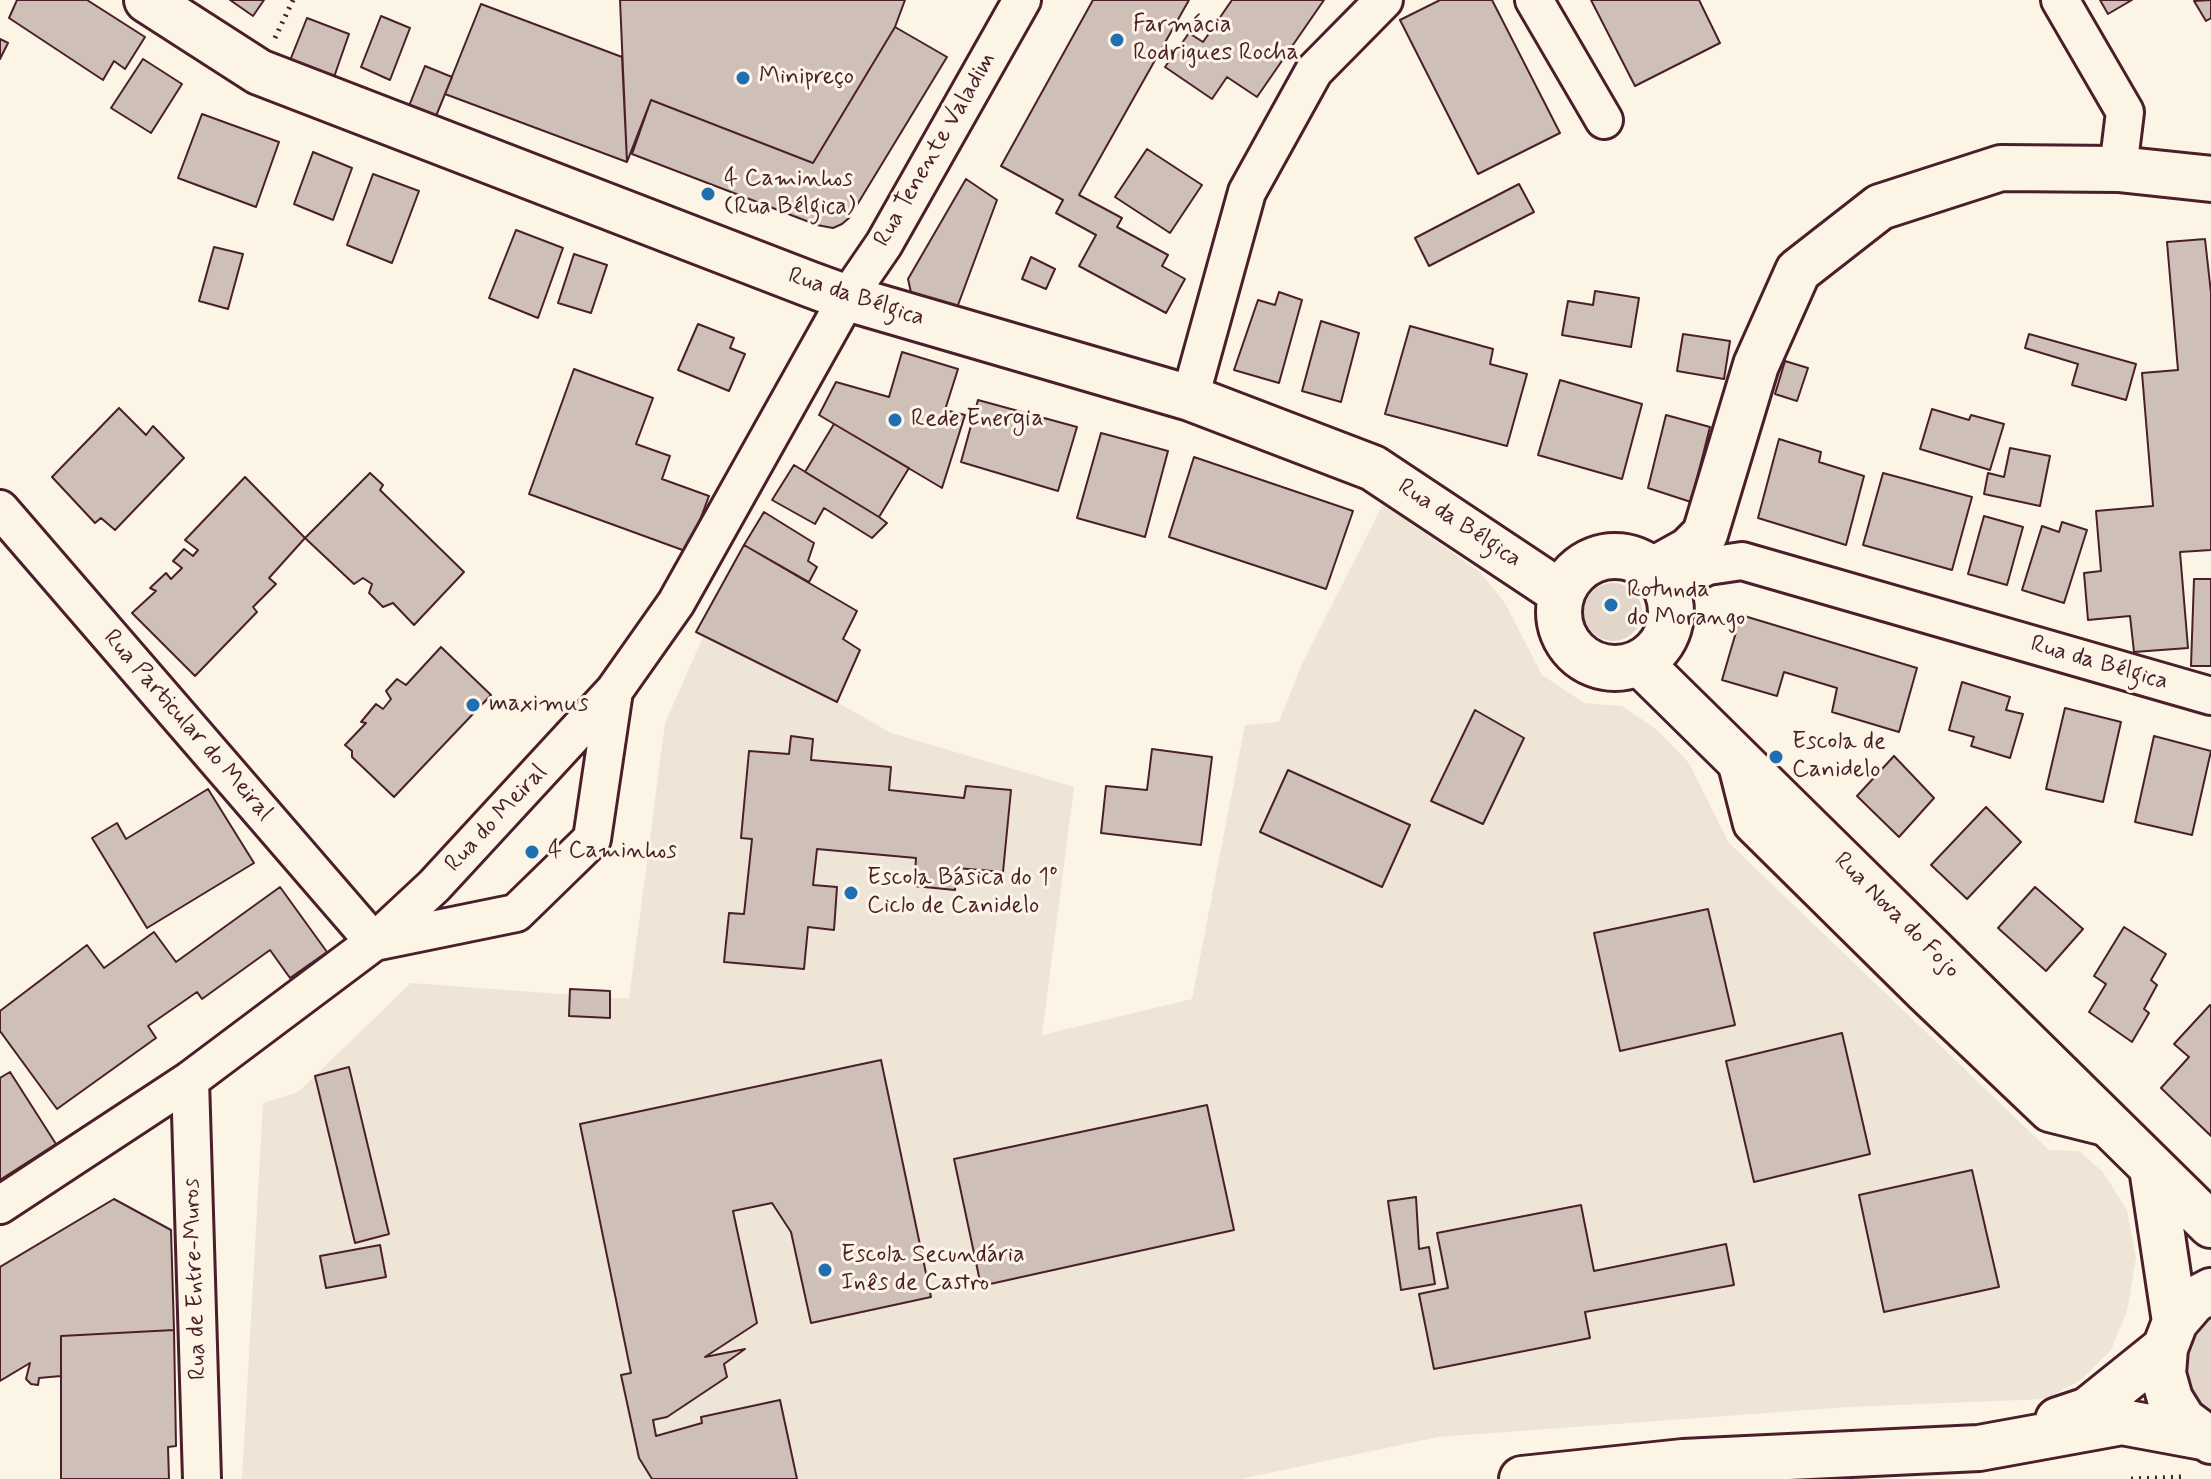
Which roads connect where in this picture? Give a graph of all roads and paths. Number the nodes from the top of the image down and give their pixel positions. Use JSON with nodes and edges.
{"nodes":[{"id":1,"x":147,"y":0,"type":"edge"},
{"id":2,"x":1022,"y":0,"type":"edge"},
{"id":3,"x":1384,"y":0,"type":"edge"},
{"id":4,"x":1534,"y":0,"type":"edge"},
{"id":5,"x":2060,"y":0,"type":"edge"},
{"id":6,"x":1604,"y":120,"type":"dead end"},
{"id":7,"x":2118,"y":169,"type":"junction"},
{"id":8,"x":2209,"y":179,"type":"edge"},
{"id":9,"x":847,"y":298,"type":"junction"},
{"id":10,"x":1190,"y":398,"type":"junction"},
{"id":11,"x":0,"y":509,"type":"edge"},
{"id":12,"x":1659,"y":578,"type":"junction"},
{"id":13,"x":1561,"y":593,"type":"junction"},
{"id":14,"x":1640,"y":663,"type":"junction"},
{"id":15,"x":614,"y":691,"type":"junction"},
{"id":16,"x":2211,"y":696,"type":"edge"},
{"id":17,"x":1735,"y":757,"type":"junction"},
{"id":18,"x":374,"y":942,"type":"junction"},
{"id":19,"x":1924,"y":994,"type":"junction"},
{"id":20,"x":1986,"y":1005,"type":"junction"},
{"id":21,"x":190,"y":1080,"type":"junction"},
{"id":22,"x":2113,"y":1129,"type":"junction"},
{"id":23,"x":2152,"y":1168,"type":"junction"},
{"id":24,"x":0,"y":1205,"type":"edge"},
{"id":25,"x":2211,"y":1225,"type":"edge"},
{"id":26,"x":2211,"y":1291,"type":"edge"},
{"id":27,"x":2170,"y":1335,"type":"junction"},
{"id":28,"x":2207,"y":1439,"type":"edge"},
{"id":29,"x":1979,"y":1448,"type":"junction"},
{"id":30,"x":2184,"y":1477,"type":"dead end"},
{"id":31,"x":202,"y":1479,"type":"edge"},
{"id":32,"x":1522,"y":1479,"type":"edge"},
{"id":33,"x":2131,"y":1479,"type":"edge"}],
"edges":[{"from":1,"to":9,"type":"main road","name":"Rua da Bélgica"},
{"from":2,"to":9,"type":"street","name":"Rua Tenente Valadim"},
{"from":3,"to":10,"type":"street"},
{"from":4,"to":6,"type":"street"},
{"from":5,"to":7,"type":"street"},
{"from":7,"to":8,"type":"main road"},
{"from":7,"to":12,"type":"main road"},
{"from":9,"to":10,"type":"main road","name":"Rua da Bélgica"},
{"from":9,"to":15,"type":"street","name":"Rua do Meiral"},
{"from":10,"to":13,"type":"main road","name":"Rua da Bélgica"},
{"from":11,"to":18,"type":"street","name":"Rua Particular do Meiral"},
{"from":12,"to":13,"type":"main road"},
{"from":12,"to":14,"type":"main road"},
{"from":12,"to":16,"type":"street","name":"Rua da Bélgica"},
{"from":13,"to":14,"type":"main road"},
{"from":14,"to":17,"type":"main road","name":"Rua Nova do Fojo"},
{"from":15,"to":18,"type":"street","name":"Rua do Meiral"},
{"from":15,"to":18,"type":"street"},
{"from":17,"to":19,"type":"street"},
{"from":17,"to":20,"type":"main road","name":"Rua Nova do Fojo"},
{"from":18,"to":21,"type":"street","name":"Rua do Meiral"},
{"from":19,"to":20,"type":"street"},
{"from":19,"to":22,"type":"street"},
{"from":20,"to":22,"type":"main road","name":"Rua Nova do Fojo"},
{"from":21,"to":24,"type":"street","name":"Rua do Meiral"},
{"from":21,"to":31,"type":"street","name":"Rua de Entre-Muros"},
{"from":22,"to":23,"type":"main road","name":"Rua Nova do Fojo"},
{"from":23,"to":25,"type":"main road","name":"Rua Nova do Fojo"},
{"from":23,"to":27,"type":"main road"},
{"from":26,"to":27,"type":"main road"},
{"from":27,"to":28,"type":"main road"},
{"from":27,"to":29,"type":"main road"},
{"from":28,"to":29,"type":"main road"},
{"from":29,"to":32,"type":"main road"},
{"from":30,"to":33,"type":"path"}]}
